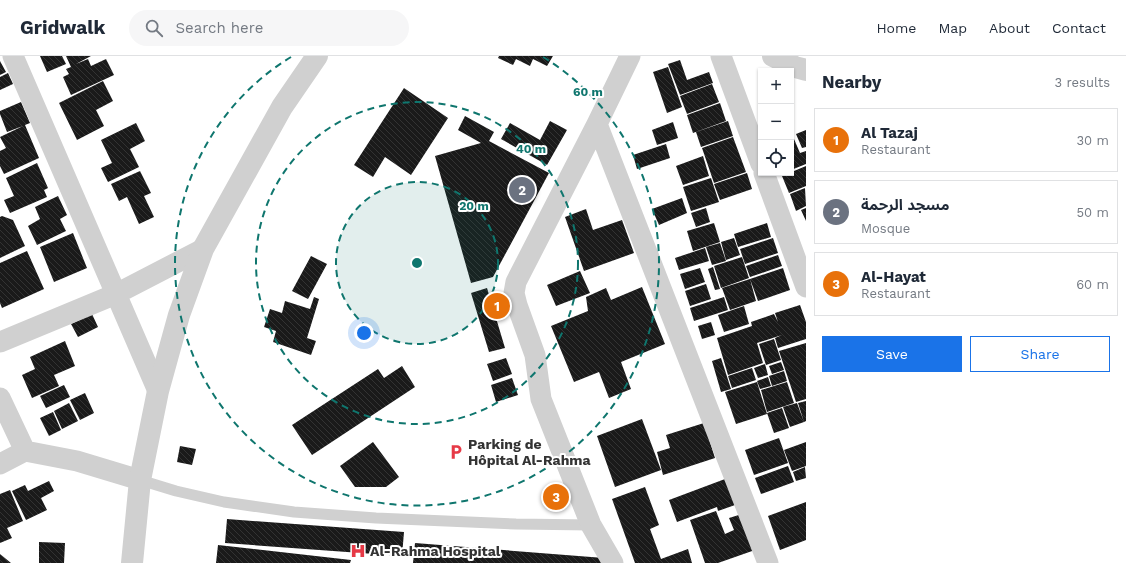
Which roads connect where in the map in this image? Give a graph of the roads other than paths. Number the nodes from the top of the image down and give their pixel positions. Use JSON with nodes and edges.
{"nodes":[{"id":1,"x":13,"y":56,"type":"edge"},
{"id":2,"x":317,"y":56,"type":"edge"},
{"id":3,"x":630,"y":56,"type":"edge"},
{"id":4,"x":721,"y":56,"type":"edge"},
{"id":5,"x":773,"y":56,"type":"edge"},
{"id":6,"x":806,"y":70,"type":"edge"},
{"id":7,"x":597,"y":124,"type":"junction"},
{"id":8,"x":758,"y":156,"type":"edge"},
{"id":9,"x":765,"y":176,"type":"edge"},
{"id":10,"x":203,"y":249,"type":"junction"},
{"id":11,"x":806,"y":287,"type":"edge"},
{"id":12,"x":116,"y":294,"type":"junction"},
{"id":13,"x":0,"y":342,"type":"edge"},
{"id":14,"x":158,"y":390,"type":"junction"},
{"id":15,"x":0,"y":398,"type":"edge"},
{"id":16,"x":26,"y":451,"type":"junction"},
{"id":17,"x":0,"y":464,"type":"edge"},
{"id":18,"x":140,"y":480,"type":"junction"},
{"id":19,"x":591,"y":525,"type":"junction"},
{"id":20,"x":132,"y":563,"type":"edge"},
{"id":21,"x":613,"y":563,"type":"edge"},
{"id":22,"x":768,"y":563,"type":"edge"}],
"edges":[{"from":1,"to":12,"type":"street"},
{"from":2,"to":10,"type":"street"},
{"from":3,"to":7,"type":"street"},
{"from":4,"to":8,"type":"street"},
{"from":5,"to":6,"type":"street"},
{"from":7,"to":19,"type":"street"},
{"from":7,"to":22,"type":"street"},
{"from":9,"to":11,"type":"street"},
{"from":10,"to":12,"type":"street"},
{"from":10,"to":14,"type":"street"},
{"from":12,"to":13,"type":"street"},
{"from":12,"to":14,"type":"street"},
{"from":14,"to":18,"type":"street"},
{"from":15,"to":16,"type":"street"},
{"from":16,"to":17,"type":"street"},
{"from":16,"to":18,"type":"street"},
{"from":18,"to":19,"type":"lane"},
{"from":18,"to":20,"type":"street"},
{"from":19,"to":21,"type":"street"}]}
